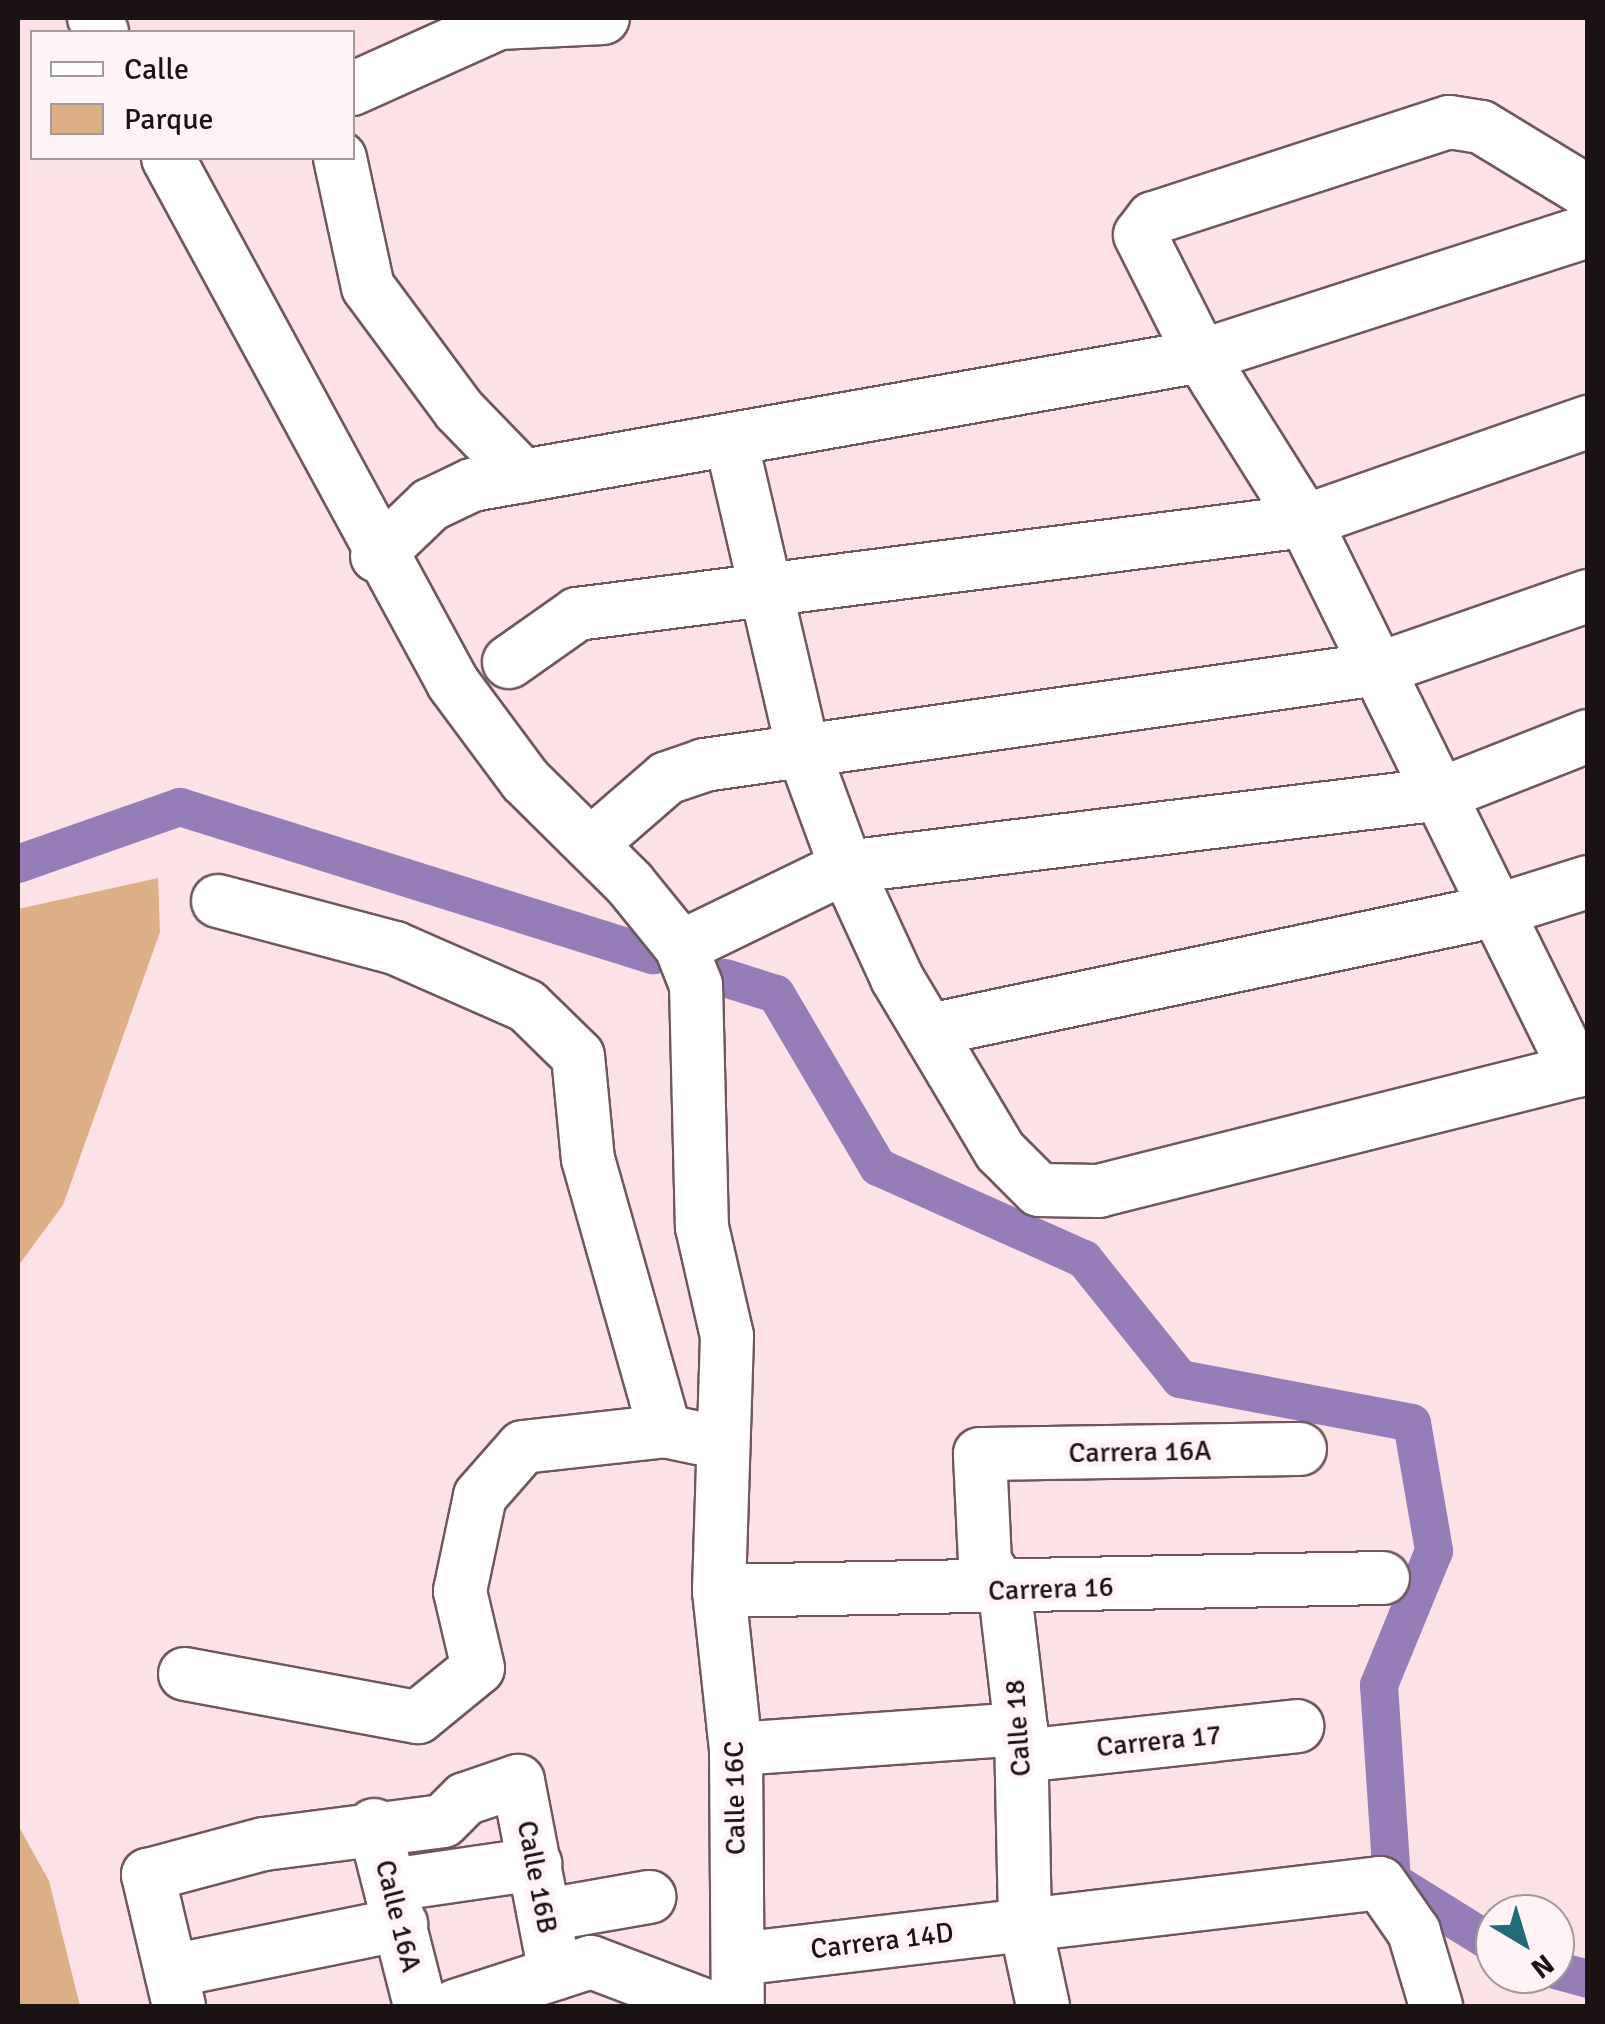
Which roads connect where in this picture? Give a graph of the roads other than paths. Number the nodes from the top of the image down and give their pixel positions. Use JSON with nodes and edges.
{"nodes":[{"id":1,"x":603,"y":18,"type":"edge"},
{"id":2,"x":355,"y":88,"type":"edge"},
{"id":3,"x":169,"y":160,"type":"edge"},
{"id":4,"x":340,"y":160,"type":"edge"},
{"id":5,"x":1588,"y":192,"type":"edge"},
{"id":6,"x":1588,"y":231,"type":"edge"},
{"id":7,"x":1201,"y":356,"type":"junction"},
{"id":8,"x":1588,"y":422,"type":"edge"},
{"id":9,"x":731,"y":440,"type":"junction"},
{"id":10,"x":523,"y":476,"type":"junction"},
{"id":11,"x":1305,"y":521,"type":"junction"},
{"id":12,"x":377,"y":556,"type":"junction"},
{"id":13,"x":771,"y":586,"type":"junction"},
{"id":14,"x":1588,"y":596,"type":"edge"},
{"id":15,"x":510,"y":662,"type":"dead end"},
{"id":16,"x":1378,"y":669,"type":"junction"},
{"id":17,"x":1588,"y":736,"type":"edge"},
{"id":18,"x":802,"y":750,"type":"junction"},
{"id":19,"x":1441,"y":794,"type":"junction"},
{"id":20,"x":592,"y":842,"type":"junction"},
{"id":21,"x":846,"y":867,"type":"junction"},
{"id":22,"x":1588,"y":882,"type":"edge"},
{"id":23,"x":218,"y":901,"type":"dead end"},
{"id":24,"x":1499,"y":910,"type":"junction"},
{"id":25,"x":682,"y":947,"type":"junction"},
{"id":26,"x":930,"y":1030,"type":"junction"},
{"id":27,"x":1582,"y":1070,"type":"edge"},
{"id":28,"x":665,"y":1431,"type":"junction"},
{"id":29,"x":725,"y":1443,"type":"junction"},
{"id":30,"x":1300,"y":1450,"type":"dead end"},
{"id":31,"x":980,"y":1454,"type":"joint"},
{"id":32,"x":1383,"y":1578,"type":"dead end"},
{"id":33,"x":719,"y":1591,"type":"junction"},
{"id":34,"x":1005,"y":1592,"type":"junction"},
{"id":35,"x":185,"y":1674,"type":"dead end"},
{"id":36,"x":1297,"y":1726,"type":"dead end"},
{"id":37,"x":1021,"y":1742,"type":"junction"},
{"id":38,"x":736,"y":1749,"type":"junction"},
{"id":39,"x":374,"y":1826,"type":"junction"},
{"id":40,"x":536,"y":1864,"type":"junction"},
{"id":41,"x":649,"y":1898,"type":"dead end"},
{"id":42,"x":396,"y":1904,"type":"junction"},
{"id":43,"x":546,"y":1915,"type":"junction"},
{"id":44,"x":1025,"y":1922,"type":"junction"},
{"id":45,"x":556,"y":1974,"type":"junction"},
{"id":46,"x":738,"y":1983,"type":"edge"},
{"id":47,"x":175,"y":1989,"type":"edge"},
{"id":48,"x":420,"y":2006,"type":"edge"},
{"id":49,"x":455,"y":2006,"type":"edge"},
{"id":50,"x":708,"y":2006,"type":"edge"},
{"id":51,"x":1042,"y":2006,"type":"edge"},
{"id":52,"x":1436,"y":2006,"type":"edge"}],
"edges":[{"from":1,"to":2,"type":"street"},
{"from":3,"to":12,"type":"street"},
{"from":4,"to":10,"type":"street"},
{"from":5,"to":7,"type":"street"},
{"from":6,"to":7,"type":"street"},
{"from":7,"to":9,"type":"street"},
{"from":7,"to":11,"type":"street"},
{"from":8,"to":11,"type":"street"},
{"from":9,"to":10,"type":"street"},
{"from":9,"to":13,"type":"street"},
{"from":10,"to":12,"type":"street"},
{"from":11,"to":13,"type":"street"},
{"from":11,"to":16,"type":"street"},
{"from":12,"to":20,"type":"street"},
{"from":13,"to":15,"type":"street"},
{"from":13,"to":18,"type":"street"},
{"from":14,"to":16,"type":"street"},
{"from":16,"to":18,"type":"street"},
{"from":16,"to":19,"type":"street"},
{"from":17,"to":19,"type":"street"},
{"from":18,"to":20,"type":"street"},
{"from":18,"to":21,"type":"street"},
{"from":19,"to":21,"type":"street"},
{"from":19,"to":24,"type":"street"},
{"from":20,"to":25,"type":"street"},
{"from":21,"to":25,"type":"street"},
{"from":21,"to":26,"type":"street"},
{"from":22,"to":24,"type":"street"},
{"from":23,"to":28,"type":"street"},
{"from":24,"to":26,"type":"street"},
{"from":24,"to":27,"type":"street"},
{"from":25,"to":29,"type":"street","name":"Calle 16C"},
{"from":26,"to":27,"type":"street"},
{"from":28,"to":29,"type":"street"},
{"from":28,"to":35,"type":"street"},
{"from":29,"to":33,"type":"street","name":"Calle 16C"},
{"from":30,"to":31,"type":"street","name":"Carrera 16A"},
{"from":31,"to":34,"type":"street","name":"Calle 18"},
{"from":32,"to":34,"type":"street","name":"Carrera 16"},
{"from":33,"to":34,"type":"street","name":"Carrera 16"},
{"from":33,"to":38,"type":"street","name":"Calle 16C"},
{"from":34,"to":37,"type":"street","name":"Calle 18"},
{"from":36,"to":37,"type":"street","name":"Carrera 17"},
{"from":37,"to":38,"type":"street","name":"Carrera 17"},
{"from":37,"to":44,"type":"street","name":"Calle 18"},
{"from":38,"to":46,"type":"street","name":"Calle 16C"},
{"from":39,"to":40,"type":"street","name":"Calle 16B"},
{"from":39,"to":42,"type":"street","name":"Calle 16A"},
{"from":39,"to":47,"type":"street"},
{"from":40,"to":42,"type":"street"},
{"from":40,"to":43,"type":"street","name":"Calle 16B"},
{"from":41,"to":43,"type":"street"},
{"from":42,"to":47,"type":"street"},
{"from":42,"to":48,"type":"street","name":"Calle 16A"},
{"from":43,"to":45,"type":"street","name":"Calle 16B"},
{"from":44,"to":46,"type":"street","name":"Carrera 14D"},
{"from":44,"to":51,"type":"street","name":"Calle 18"},
{"from":44,"to":52,"type":"street"},
{"from":45,"to":49,"type":"street"},
{"from":45,"to":50,"type":"street"}]}
